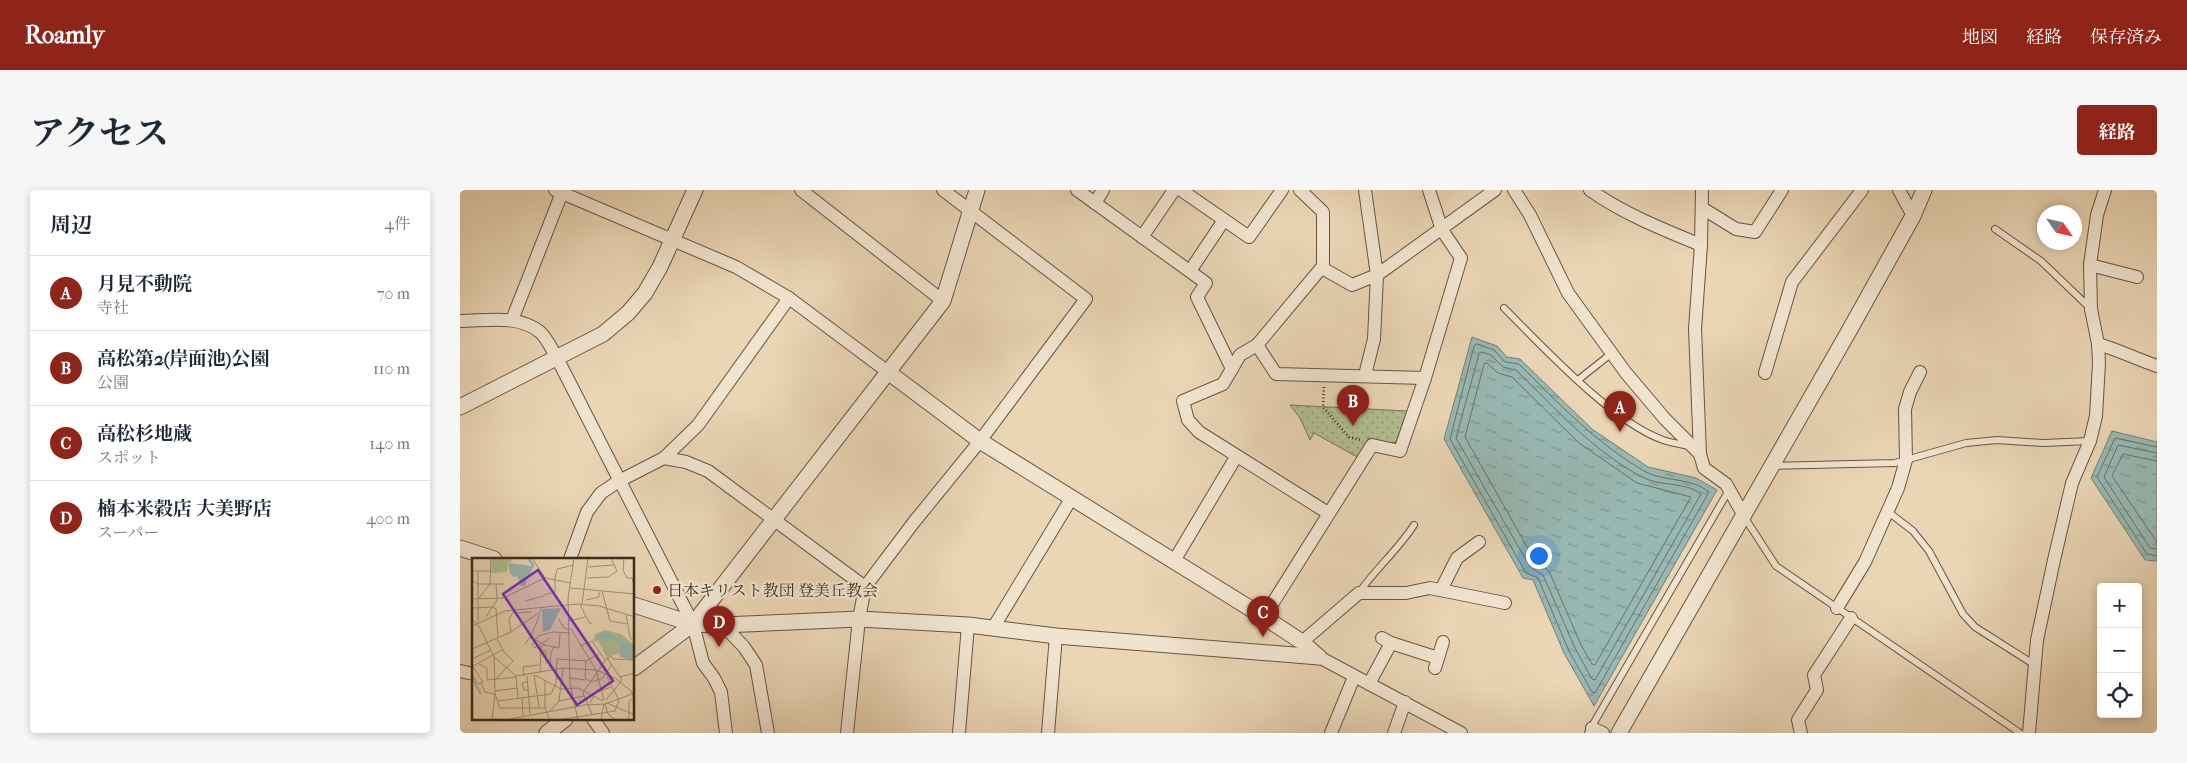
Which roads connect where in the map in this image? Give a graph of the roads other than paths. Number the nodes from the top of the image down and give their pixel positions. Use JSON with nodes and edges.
{"nodes":[{"id":1,"x":695,"y":190,"type":"edge"},
{"id":2,"x":800,"y":190,"type":"edge"},
{"id":3,"x":943,"y":190,"type":"edge"},
{"id":4,"x":977,"y":190,"type":"edge"},
{"id":5,"x":1077,"y":190,"type":"edge"},
{"id":6,"x":1103,"y":190,"type":"edge"},
{"id":7,"x":1174,"y":190,"type":"edge"},
{"id":8,"x":1181,"y":190,"type":"edge"},
{"id":9,"x":1282,"y":190,"type":"edge"},
{"id":10,"x":1300,"y":190,"type":"edge"},
{"id":11,"x":1365,"y":190,"type":"edge"},
{"id":12,"x":1429,"y":190,"type":"edge"},
{"id":13,"x":1495,"y":190,"type":"edge"},
{"id":14,"x":1514,"y":190,"type":"edge"},
{"id":15,"x":1590,"y":190,"type":"edge"},
{"id":16,"x":1702,"y":190,"type":"edge"},
{"id":17,"x":1782,"y":190,"type":"edge"},
{"id":18,"x":1862,"y":190,"type":"edge"},
{"id":19,"x":1899,"y":190,"type":"edge"},
{"id":20,"x":1924,"y":190,"type":"edge"},
{"id":21,"x":2105,"y":190,"type":"edge"},
{"id":22,"x":560,"y":191,"type":"edge"},
{"id":23,"x":1095,"y":203,"type":"junction"},
{"id":24,"x":1702,"y":208,"type":"junction"},
{"id":25,"x":971,"y":210,"type":"junction"},
{"id":26,"x":1913,"y":216,"type":"junction"},
{"id":27,"x":1224,"y":220,"type":"junction"},
{"id":28,"x":1995,"y":229,"type":"dead end"},
{"id":29,"x":1442,"y":230,"type":"junction"},
{"id":30,"x":1142,"y":237,"type":"junction"},
{"id":31,"x":674,"y":239,"type":"junction"},
{"id":32,"x":1701,"y":245,"type":"junction"},
{"id":33,"x":2090,"y":265,"type":"junction"},
{"id":34,"x":1322,"y":268,"type":"junction"},
{"id":35,"x":1190,"y":271,"type":"junction"},
{"id":36,"x":1377,"y":275,"type":"junction"},
{"id":37,"x":2137,"y":277,"type":"dead end"},
{"id":38,"x":789,"y":298,"type":"junction"},
{"id":39,"x":943,"y":301,"type":"junction"},
{"id":40,"x":1504,"y":308,"type":"dead end"},
{"id":41,"x":2091,"y":309,"type":"junction"},
{"id":42,"x":512,"y":320,"type":"junction"},
{"id":43,"x":460,"y":322,"type":"edge"},
{"id":44,"x":2098,"y":344,"type":"junction"},
{"id":45,"x":1257,"y":345,"type":"junction"},
{"id":46,"x":1612,"y":353,"type":"junction"},
{"id":47,"x":557,"y":358,"type":"junction"},
{"id":48,"x":2157,"y":366,"type":"edge"},
{"id":49,"x":1232,"y":368,"type":"junction"},
{"id":50,"x":888,"y":372,"type":"junction"},
{"id":51,"x":1920,"y":372,"type":"dead end"},
{"id":52,"x":1765,"y":373,"type":"dead end"},
{"id":53,"x":1365,"y":375,"type":"junction"},
{"id":54,"x":1425,"y":378,"type":"junction"},
{"id":55,"x":1578,"y":380,"type":"junction"},
{"id":56,"x":460,"y":407,"type":"edge"},
{"id":57,"x":980,"y":441,"type":"junction"},
{"id":58,"x":2090,"y":441,"type":"junction"},
{"id":59,"x":1696,"y":450,"type":"junction"},
{"id":60,"x":664,"y":458,"type":"junction"},
{"id":61,"x":1236,"y":458,"type":"junction"},
{"id":62,"x":1906,"y":460,"type":"junction"},
{"id":63,"x":1770,"y":466,"type":"junction"},
{"id":64,"x":619,"y":481,"type":"junction"},
{"id":65,"x":1729,"y":490,"type":"junction"},
{"id":66,"x":1071,"y":499,"type":"junction"},
{"id":67,"x":1887,"y":511,"type":"junction"},
{"id":68,"x":1328,"y":513,"type":"junction"},
{"id":69,"x":1743,"y":514,"type":"junction"},
{"id":70,"x":774,"y":521,"type":"junction"},
{"id":71,"x":1414,"y":525,"type":"dead end"},
{"id":72,"x":1480,"y":542,"type":"dead end"},
{"id":73,"x":460,"y":548,"type":"edge"},
{"id":74,"x":491,"y":558,"type":"edge"},
{"id":75,"x":570,"y":558,"type":"edge"},
{"id":76,"x":1174,"y":561,"type":"junction"},
{"id":77,"x":865,"y":587,"type":"junction"},
{"id":78,"x":1441,"y":590,"type":"junction"},
{"id":79,"x":1358,"y":592,"type":"junction"},
{"id":80,"x":1505,"y":603,"type":"dead end"},
{"id":81,"x":635,"y":605,"type":"edge"},
{"id":82,"x":1837,"y":608,"type":"junction"},
{"id":83,"x":1264,"y":617,"type":"junction"},
{"id":84,"x":1851,"y":618,"type":"junction"},
{"id":85,"x":859,"y":619,"type":"junction"},
{"id":86,"x":692,"y":624,"type":"junction"},
{"id":87,"x":723,"y":625,"type":"junction"},
{"id":88,"x":968,"y":626,"type":"junction"},
{"id":89,"x":993,"y":628,"type":"junction"},
{"id":90,"x":1056,"y":636,"type":"junction"},
{"id":91,"x":1302,"y":642,"type":"junction"},
{"id":92,"x":1444,"y":642,"type":"dead end"},
{"id":93,"x":1319,"y":657,"type":"junction"},
{"id":94,"x":2035,"y":665,"type":"junction"},
{"id":95,"x":635,"y":667,"type":"edge"},
{"id":96,"x":1354,"y":677,"type":"junction"},
{"id":97,"x":1369,"y":684,"type":"junction"},
{"id":98,"x":1405,"y":702,"type":"junction"},
{"id":99,"x":594,"y":720,"type":"edge"},
{"id":100,"x":1594,"y":731,"type":"edge"},
{"id":101,"x":1456,"y":732,"type":"edge"},
{"id":102,"x":603,"y":733,"type":"edge"},
{"id":103,"x":726,"y":733,"type":"edge"},
{"id":104,"x":768,"y":733,"type":"edge"},
{"id":105,"x":847,"y":733,"type":"edge"},
{"id":106,"x":960,"y":733,"type":"edge"},
{"id":107,"x":1048,"y":733,"type":"edge"},
{"id":108,"x":1331,"y":733,"type":"edge"},
{"id":109,"x":1394,"y":733,"type":"edge"},
{"id":110,"x":1618,"y":733,"type":"edge"},
{"id":111,"x":1801,"y":733,"type":"edge"},
{"id":112,"x":2020,"y":733,"type":"edge"},
{"id":113,"x":2029,"y":733,"type":"edge"}],
"edges":[{"from":1,"to":31,"type":"street"},
{"from":2,"to":39,"type":"street"},
{"from":3,"to":25,"type":"street"},
{"from":4,"to":25,"type":"street"},
{"from":5,"to":23,"type":"street"},
{"from":6,"to":23,"type":"street"},
{"from":7,"to":30,"type":"street"},
{"from":8,"to":27,"type":"street"},
{"from":9,"to":27,"type":"street"},
{"from":10,"to":34,"type":"street"},
{"from":11,"to":36,"type":"street"},
{"from":12,"to":29,"type":"street"},
{"from":13,"to":29,"type":"street"},
{"from":14,"to":46,"type":"street"},
{"from":15,"to":32,"type":"street"},
{"from":16,"to":24,"type":"street"},
{"from":17,"to":24,"type":"street"},
{"from":18,"to":52,"type":"street"},
{"from":19,"to":26,"type":"street"},
{"from":20,"to":26,"type":"street"},
{"from":21,"to":33,"type":"street"},
{"from":22,"to":31,"type":"street"},
{"from":22,"to":42,"type":"street"},
{"from":23,"to":30,"type":"street"},
{"from":24,"to":32,"type":"street"},
{"from":25,"to":39,"type":"street"},
{"from":25,"to":57,"type":"street"},
{"from":26,"to":63,"type":"street"},
{"from":27,"to":35,"type":"street"},
{"from":28,"to":41,"type":"lane"},
{"from":29,"to":36,"type":"street"},
{"from":29,"to":54,"type":"street"},
{"from":30,"to":35,"type":"street"},
{"from":31,"to":38,"type":"street"},
{"from":31,"to":47,"type":"street"},
{"from":32,"to":59,"type":"street"},
{"from":33,"to":37,"type":"street"},
{"from":33,"to":41,"type":"street"},
{"from":34,"to":36,"type":"street"},
{"from":34,"to":45,"type":"street"},
{"from":35,"to":49,"type":"street"},
{"from":36,"to":53,"type":"street"},
{"from":38,"to":50,"type":"street"},
{"from":38,"to":60,"type":"street"},
{"from":39,"to":50,"type":"street"},
{"from":40,"to":55,"type":"lane"},
{"from":41,"to":44,"type":"street"},
{"from":42,"to":43,"type":"street"},
{"from":42,"to":47,"type":"street"},
{"from":44,"to":48,"type":"street"},
{"from":44,"to":58,"type":"street"},
{"from":45,"to":49,"type":"street"},
{"from":45,"to":53,"type":"street"},
{"from":46,"to":55,"type":"lane"},
{"from":46,"to":59,"type":"street"},
{"from":47,"to":56,"type":"street"},
{"from":47,"to":64,"type":"street"},
{"from":49,"to":61,"type":"street"},
{"from":50,"to":57,"type":"street"},
{"from":50,"to":70,"type":"street"},
{"from":51,"to":62,"type":"street"},
{"from":53,"to":54,"type":"street"},
{"from":54,"to":68,"type":"street"},
{"from":55,"to":59,"type":"lane"},
{"from":57,"to":66,"type":"street"},
{"from":57,"to":77,"type":"street"},
{"from":58,"to":62,"type":"lane"},
{"from":58,"to":94,"type":"street"},
{"from":59,"to":65,"type":"street"},
{"from":60,"to":64,"type":"street"},
{"from":60,"to":70,"type":"street"},
{"from":61,"to":68,"type":"street"},
{"from":61,"to":76,"type":"street"},
{"from":62,"to":63,"type":"lane"},
{"from":62,"to":67,"type":"street"},
{"from":63,"to":69,"type":"street"},
{"from":64,"to":75,"type":"street"},
{"from":64,"to":86,"type":"street"},
{"from":65,"to":69,"type":"street"},
{"from":65,"to":100,"type":"lane"},
{"from":66,"to":76,"type":"street"},
{"from":66,"to":89,"type":"street"},
{"from":67,"to":82,"type":"street"},
{"from":67,"to":94,"type":"lane"},
{"from":68,"to":83,"type":"street"},
{"from":69,"to":82,"type":"lane"},
{"from":69,"to":110,"type":"street"},
{"from":70,"to":77,"type":"street"},
{"from":70,"to":86,"type":"street"},
{"from":71,"to":79,"type":"lane"},
{"from":72,"to":78,"type":"street"},
{"from":73,"to":74,"type":"street"},
{"from":76,"to":83,"type":"street"},
{"from":77,"to":85,"type":"street"},
{"from":78,"to":79,"type":"street"},
{"from":78,"to":80,"type":"street"},
{"from":79,"to":91,"type":"street"},
{"from":81,"to":86,"type":"street"},
{"from":82,"to":84,"type":"lane"},
{"from":83,"to":91,"type":"street"},
{"from":84,"to":111,"type":"street"},
{"from":84,"to":112,"type":"lane"},
{"from":85,"to":87,"type":"street"},
{"from":85,"to":88,"type":"street"},
{"from":85,"to":105,"type":"street"},
{"from":86,"to":87,"type":"street"},
{"from":86,"to":95,"type":"street"},
{"from":86,"to":103,"type":"street"},
{"from":87,"to":104,"type":"street"},
{"from":88,"to":89,"type":"street"},
{"from":88,"to":106,"type":"street"},
{"from":89,"to":90,"type":"street"},
{"from":90,"to":93,"type":"street"},
{"from":90,"to":107,"type":"street"},
{"from":91,"to":93,"type":"street"},
{"from":92,"to":97,"type":"street"},
{"from":93,"to":96,"type":"street"},
{"from":94,"to":113,"type":"street"},
{"from":96,"to":97,"type":"street"},
{"from":96,"to":108,"type":"street"},
{"from":97,"to":98,"type":"street"},
{"from":98,"to":101,"type":"street"},
{"from":98,"to":109,"type":"street"},
{"from":99,"to":102,"type":"street"}]}
